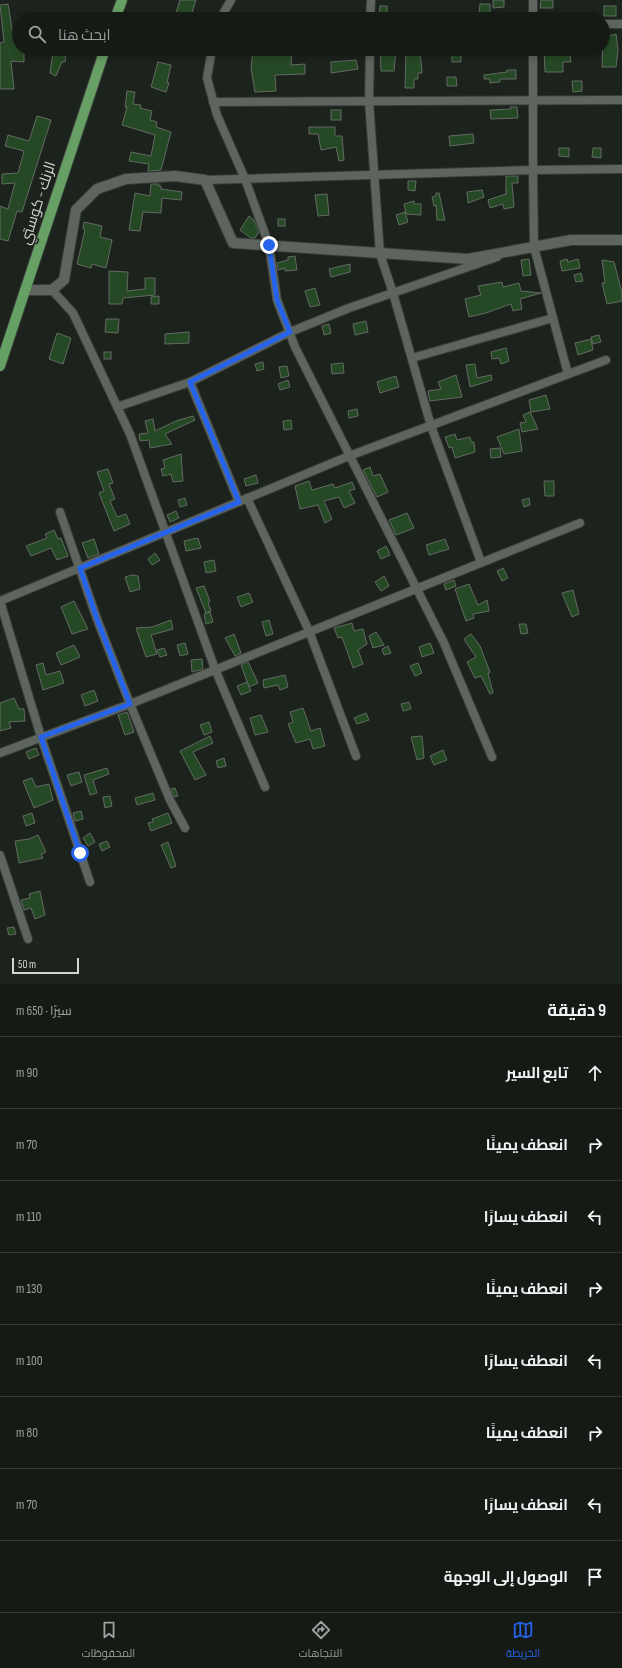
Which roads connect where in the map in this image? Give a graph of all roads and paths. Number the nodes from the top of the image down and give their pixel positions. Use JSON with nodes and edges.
{"nodes":[{"id":1,"x":122,"y":0,"type":"edge"},
{"id":2,"x":231,"y":0,"type":"edge"},
{"id":3,"x":371,"y":0,"type":"edge"},
{"id":4,"x":534,"y":0,"type":"edge"},
{"id":5,"x":118,"y":12,"type":"edge"},
{"id":6,"x":224,"y":12,"type":"edge"},
{"id":7,"x":370,"y":12,"type":"edge"},
{"id":8,"x":533,"y":12,"type":"edge"},
{"id":9,"x":610,"y":24,"type":"edge"},
{"id":10,"x":622,"y":24,"type":"edge"},
{"id":11,"x":103,"y":56,"type":"edge"},
{"id":12,"x":211,"y":56,"type":"edge"},
{"id":13,"x":370,"y":56,"type":"edge"},
{"id":14,"x":533,"y":56,"type":"edge"},
{"id":15,"x":533,"y":99,"type":"junction"},
{"id":16,"x":622,"y":100,"type":"edge"},
{"id":17,"x":369,"y":101,"type":"junction"},
{"id":18,"x":213,"y":102,"type":"junction"},
{"id":19,"x":622,"y":169,"type":"edge"},
{"id":20,"x":533,"y":170,"type":"junction"},
{"id":21,"x":373,"y":175,"type":"junction"},
{"id":22,"x":245,"y":179,"type":"junction"},
{"id":23,"x":205,"y":180,"type":"junction"},
{"id":24,"x":622,"y":240,"type":"edge"},
{"id":25,"x":269,"y":245,"type":"junction"},
{"id":26,"x":534,"y":247,"type":"junction"},
{"id":27,"x":519,"y":250,"type":"junction"},
{"id":28,"x":380,"y":254,"type":"junction"},
{"id":29,"x":25,"y":290,"type":"junction"},
{"id":30,"x":52,"y":290,"type":"junction"},
{"id":31,"x":393,"y":293,"type":"junction"},
{"id":32,"x":553,"y":318,"type":"junction"},
{"id":33,"x":290,"y":332,"type":"junction"},
{"id":34,"x":412,"y":358,"type":"junction"},
{"id":35,"x":606,"y":360,"type":"dead end"},
{"id":36,"x":0,"y":366,"type":"edge"},
{"id":37,"x":568,"y":374,"type":"junction"},
{"id":38,"x":190,"y":382,"type":"junction"},
{"id":39,"x":117,"y":406,"type":"junction"},
{"id":40,"x":431,"y":426,"type":"junction"},
{"id":41,"x":349,"y":456,"type":"junction"},
{"id":42,"x":247,"y":498,"type":"junction"},
{"id":43,"x":239,"y":502,"type":"junction"},
{"id":44,"x":60,"y":512,"type":"dead end"},
{"id":45,"x":580,"y":523,"type":"dead end"},
{"id":46,"x":165,"y":532,"type":"junction"},
{"id":47,"x":481,"y":562,"type":"junction"},
{"id":48,"x":80,"y":568,"type":"junction"},
{"id":49,"x":416,"y":588,"type":"junction"},
{"id":50,"x":0,"y":601,"type":"edge"},
{"id":51,"x":309,"y":631,"type":"junction"},
{"id":52,"x":215,"y":669,"type":"junction"},
{"id":53,"x":130,"y":704,"type":"junction"},
{"id":54,"x":41,"y":737,"type":"junction"},
{"id":55,"x":0,"y":753,"type":"edge"},
{"id":56,"x":356,"y":756,"type":"dead end"},
{"id":57,"x":492,"y":757,"type":"dead end"},
{"id":58,"x":265,"y":787,"type":"dead end"},
{"id":59,"x":185,"y":828,"type":"dead end"},
{"id":60,"x":0,"y":854,"type":"edge"},
{"id":61,"x":90,"y":882,"type":"dead end"},
{"id":62,"x":28,"y":939,"type":"dead end"}],
"edges":[{"from":1,"to":5,"type":"main road"},
{"from":2,"to":6,"type":"street"},
{"from":3,"to":7,"type":"street"},
{"from":4,"to":8,"type":"street"},
{"from":9,"to":10,"type":"street"},
{"from":11,"to":29,"type":"main road","name":"الرنك - كوستي"},
{"from":12,"to":18,"type":"street"},
{"from":13,"to":17,"type":"street"},
{"from":14,"to":15,"type":"street"},
{"from":15,"to":16,"type":"street"},
{"from":15,"to":17,"type":"street"},
{"from":15,"to":20,"type":"street"},
{"from":17,"to":18,"type":"street"},
{"from":17,"to":21,"type":"street"},
{"from":18,"to":22,"type":"street"},
{"from":19,"to":20,"type":"street"},
{"from":20,"to":21,"type":"street"},
{"from":20,"to":26,"type":"street"},
{"from":21,"to":22,"type":"street"},
{"from":21,"to":28,"type":"street"},
{"from":22,"to":23,"type":"street"},
{"from":22,"to":25,"type":"street"},
{"from":23,"to":25,"type":"street"},
{"from":23,"to":30,"type":"street"},
{"from":24,"to":26,"type":"street"},
{"from":25,"to":28,"type":"street"},
{"from":25,"to":33,"type":"street"},
{"from":26,"to":27,"type":"street"},
{"from":26,"to":32,"type":"street"},
{"from":27,"to":28,"type":"street"},
{"from":27,"to":31,"type":"street"},
{"from":28,"to":31,"type":"street"},
{"from":29,"to":30,"type":"street"},
{"from":29,"to":36,"type":"main road","name":"الرنك - كوستي"},
{"from":30,"to":39,"type":"street"},
{"from":31,"to":33,"type":"street"},
{"from":31,"to":34,"type":"street"},
{"from":32,"to":34,"type":"street"},
{"from":32,"to":37,"type":"street"},
{"from":33,"to":38,"type":"street"},
{"from":33,"to":41,"type":"street"},
{"from":34,"to":40,"type":"street"},
{"from":35,"to":37,"type":"street"},
{"from":37,"to":40,"type":"street"},
{"from":38,"to":39,"type":"street"},
{"from":38,"to":43,"type":"street"},
{"from":39,"to":46,"type":"street"},
{"from":40,"to":41,"type":"street"},
{"from":40,"to":47,"type":"street"},
{"from":41,"to":42,"type":"street"},
{"from":41,"to":49,"type":"street"},
{"from":42,"to":43,"type":"street"},
{"from":42,"to":51,"type":"street"},
{"from":43,"to":46,"type":"street"},
{"from":44,"to":48,"type":"street"},
{"from":45,"to":47,"type":"street"},
{"from":46,"to":48,"type":"street"},
{"from":46,"to":52,"type":"street"},
{"from":47,"to":49,"type":"street"},
{"from":48,"to":50,"type":"street"},
{"from":48,"to":53,"type":"street"},
{"from":49,"to":51,"type":"street"},
{"from":49,"to":57,"type":"street"},
{"from":50,"to":54,"type":"street"},
{"from":51,"to":52,"type":"street"},
{"from":51,"to":56,"type":"street"},
{"from":52,"to":53,"type":"street"},
{"from":52,"to":58,"type":"street"},
{"from":53,"to":54,"type":"street"},
{"from":53,"to":59,"type":"street"},
{"from":54,"to":55,"type":"street"},
{"from":54,"to":61,"type":"street"},
{"from":60,"to":62,"type":"street"}]}
